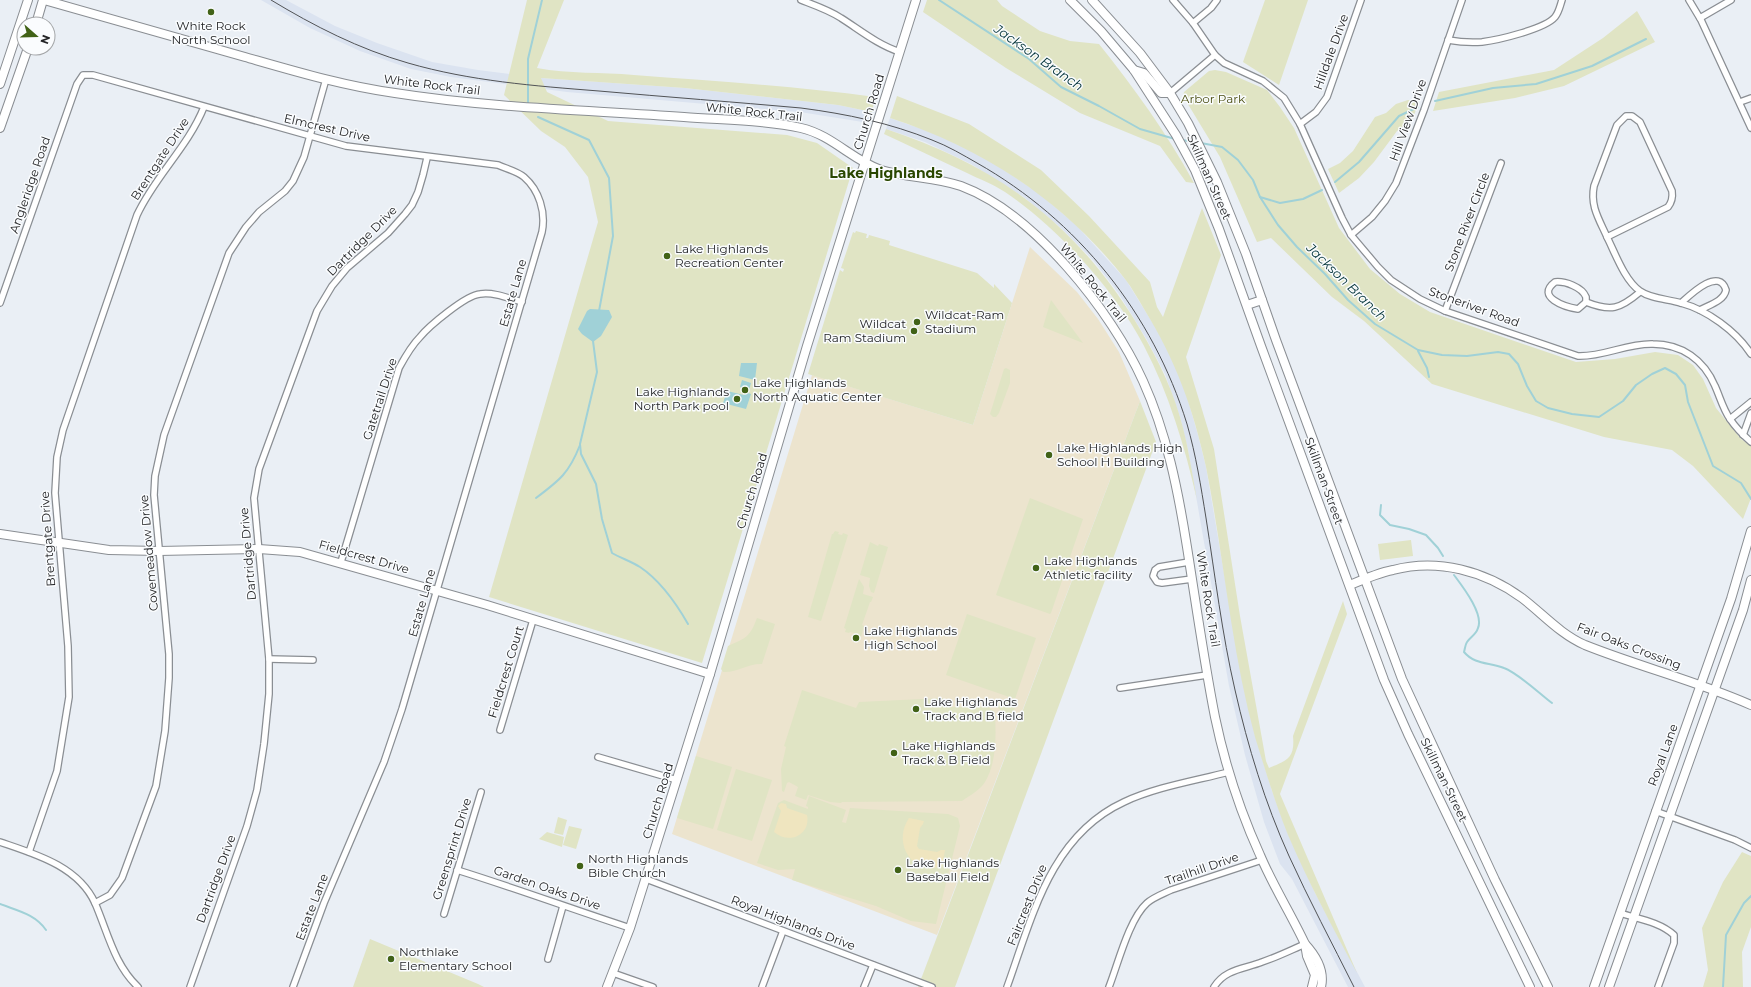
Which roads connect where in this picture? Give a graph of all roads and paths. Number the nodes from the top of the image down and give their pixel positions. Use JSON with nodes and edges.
{"nodes":[{"id":1,"x":28,"y":0,"type":"edge"},
{"id":2,"x":44,"y":0,"type":"edge"},
{"id":3,"x":801,"y":0,"type":"edge"},
{"id":4,"x":916,"y":0,"type":"edge"},
{"id":5,"x":1070,"y":0,"type":"edge"},
{"id":6,"x":1092,"y":0,"type":"edge"},
{"id":7,"x":1173,"y":0,"type":"edge"},
{"id":8,"x":1217,"y":0,"type":"edge"},
{"id":9,"x":1361,"y":0,"type":"edge"},
{"id":10,"x":1462,"y":0,"type":"edge"},
{"id":11,"x":1562,"y":0,"type":"edge"},
{"id":12,"x":1689,"y":0,"type":"edge"},
{"id":13,"x":1731,"y":0,"type":"edge"},
{"id":14,"x":39,"y":16,"type":"edge"},
{"id":15,"x":1700,"y":18,"type":"junction"},
{"id":16,"x":1193,"y":23,"type":"junction"},
{"id":17,"x":1448,"y":40,"type":"junction"},
{"id":18,"x":900,"y":52,"type":"junction"},
{"id":19,"x":1215,"y":55,"type":"junction"},
{"id":20,"x":25,"y":56,"type":"edge"},
{"id":21,"x":1134,"y":70,"type":"junction"},
{"id":22,"x":84,"y":75,"type":"joint"},
{"id":23,"x":326,"y":79,"type":"junction"},
{"id":24,"x":0,"y":84,"type":"edge"},
{"id":25,"x":1170,"y":93,"type":"junction"},
{"id":26,"x":1751,"y":98,"type":"edge"},
{"id":27,"x":1740,"y":102,"type":"junction"},
{"id":28,"x":204,"y":107,"type":"junction"},
{"id":29,"x":1300,"y":124,"type":"junction"},
{"id":30,"x":0,"y":128,"type":"edge"},
{"id":31,"x":1751,"y":128,"type":"edge"},
{"id":32,"x":310,"y":137,"type":"junction"},
{"id":33,"x":427,"y":158,"type":"junction"},
{"id":34,"x":1501,"y":163,"type":"dead end"},
{"id":35,"x":865,"y":164,"type":"junction"},
{"id":36,"x":543,"y":217,"type":"joint"},
{"id":37,"x":1351,"y":235,"type":"junction"},
{"id":38,"x":1607,"y":237,"type":"junction"},
{"id":39,"x":2,"y":291,"type":"edge"},
{"id":40,"x":1640,"y":292,"type":"junction"},
{"id":41,"x":1262,"y":300,"type":"junction"},
{"id":42,"x":522,"y":302,"type":"junction"},
{"id":43,"x":1586,"y":302,"type":"junction"},
{"id":44,"x":0,"y":303,"type":"edge"},
{"id":45,"x":1681,"y":303,"type":"junction"},
{"id":46,"x":1246,"y":305,"type":"junction"},
{"id":47,"x":1700,"y":310,"type":"junction"},
{"id":48,"x":1445,"y":311,"type":"junction"},
{"id":49,"x":1751,"y":354,"type":"edge"},
{"id":50,"x":1751,"y":402,"type":"edge"},
{"id":51,"x":1751,"y":413,"type":"edge"},
{"id":52,"x":1730,"y":419,"type":"junction"},
{"id":53,"x":1743,"y":435,"type":"junction"},
{"id":54,"x":1751,"y":442,"type":"edge"},
{"id":55,"x":1751,"y":531,"type":"edge"},
{"id":56,"x":0,"y":534,"type":"edge"},
{"id":57,"x":59,"y":543,"type":"junction"},
{"id":58,"x":259,"y":549,"type":"junction"},
{"id":59,"x":159,"y":551,"type":"junction"},
{"id":60,"x":341,"y":562,"type":"junction"},
{"id":61,"x":1189,"y":562,"type":"junction"},
{"id":62,"x":1192,"y":579,"type":"junction"},
{"id":63,"x":1364,"y":579,"type":"junction"},
{"id":64,"x":1751,"y":580,"type":"edge"},
{"id":65,"x":1350,"y":584,"type":"junction"},
{"id":66,"x":437,"y":590,"type":"junction"},
{"id":67,"x":533,"y":620,"type":"junction"},
{"id":68,"x":269,"y":659,"type":"junction"},
{"id":69,"x":314,"y":660,"type":"dead end"},
{"id":70,"x":710,"y":674,"type":"junction"},
{"id":71,"x":1208,"y":675,"type":"junction"},
{"id":72,"x":1700,"y":686,"type":"junction"},
{"id":73,"x":1120,"y":688,"type":"dead end"},
{"id":74,"x":1715,"y":691,"type":"junction"},
{"id":75,"x":1751,"y":705,"type":"edge"},
{"id":76,"x":500,"y":730,"type":"dead end"},
{"id":77,"x":598,"y":757,"type":"dead end"},
{"id":78,"x":1229,"y":772,"type":"junction"},
{"id":79,"x":677,"y":780,"type":"junction"},
{"id":80,"x":481,"y":792,"type":"dead end"},
{"id":81,"x":1655,"y":811,"type":"junction"},
{"id":82,"x":1671,"y":816,"type":"junction"},
{"id":83,"x":0,"y":842,"type":"edge"},
{"id":84,"x":1751,"y":848,"type":"edge"},
{"id":85,"x":29,"y":852,"type":"junction"},
{"id":86,"x":1262,"y":860,"type":"junction"},
{"id":87,"x":457,"y":870,"type":"junction"},
{"id":88,"x":646,"y":879,"type":"junction"},
{"id":89,"x":95,"y":903,"type":"junction"},
{"id":90,"x":563,"y":906,"type":"junction"},
{"id":91,"x":1620,"y":913,"type":"junction"},
{"id":92,"x":444,"y":914,"type":"dead end"},
{"id":93,"x":1634,"y":917,"type":"junction"},
{"id":94,"x":630,"y":928,"type":"junction"},
{"id":95,"x":783,"y":931,"type":"junction"},
{"id":96,"x":1305,"y":944,"type":"junction"},
{"id":97,"x":548,"y":959,"type":"dead end"},
{"id":98,"x":872,"y":964,"type":"junction"},
{"id":99,"x":613,"y":973,"type":"junction"},
{"id":100,"x":138,"y":987,"type":"edge"},
{"id":101,"x":190,"y":987,"type":"edge"},
{"id":102,"x":293,"y":987,"type":"edge"},
{"id":103,"x":607,"y":987,"type":"edge"},
{"id":104,"x":653,"y":987,"type":"edge"},
{"id":105,"x":762,"y":987,"type":"edge"},
{"id":106,"x":864,"y":987,"type":"edge"},
{"id":107,"x":932,"y":987,"type":"edge"},
{"id":108,"x":1006,"y":987,"type":"edge"},
{"id":109,"x":1109,"y":987,"type":"edge"},
{"id":110,"x":1214,"y":987,"type":"edge"},
{"id":111,"x":1315,"y":987,"type":"edge"},
{"id":112,"x":1530,"y":987,"type":"edge"},
{"id":113,"x":1548,"y":987,"type":"edge"},
{"id":114,"x":1594,"y":987,"type":"edge"},
{"id":115,"x":1609,"y":987,"type":"edge"},
{"id":116,"x":1658,"y":987,"type":"edge"}],
"edges":[{"from":1,"to":24,"type":"street"},
{"from":2,"to":14,"type":"street"},
{"from":2,"to":23,"type":"street","name":"White Rock Trail"},
{"from":3,"to":18,"type":"street"},
{"from":4,"to":18,"type":"street","name":"Church Road"},
{"from":5,"to":21,"type":"street","name":"Skillman Street"},
{"from":6,"to":25,"type":"street","name":"Skillman Street"},
{"from":7,"to":16,"type":"street"},
{"from":8,"to":16,"type":"street"},
{"from":9,"to":29,"type":"street","name":"Hilldale Drive"},
{"from":10,"to":17,"type":"street","name":"Hill View Drive"},
{"from":11,"to":17,"type":"street"},
{"from":12,"to":15,"type":"street"},
{"from":13,"to":15,"type":"street"},
{"from":15,"to":27,"type":"street"},
{"from":16,"to":19,"type":"street"},
{"from":17,"to":37,"type":"street","name":"Hill View Drive"},
{"from":18,"to":35,"type":"street","name":"Church Road"},
{"from":19,"to":25,"type":"street"},
{"from":19,"to":29,"type":"street","name":"Stoneriver Road"},
{"from":20,"to":30,"type":"street"},
{"from":21,"to":25,"type":"street"},
{"from":21,"to":46,"type":"street","name":"Skillman Street"},
{"from":22,"to":28,"type":"street","name":"Elmcrest Drive"},
{"from":22,"to":39,"type":"street","name":"Angleridge Road"},
{"from":23,"to":32,"type":"street","name":"Covemeadow Drive"},
{"from":23,"to":35,"type":"street","name":"White Rock Trail"},
{"from":25,"to":41,"type":"street","name":"Skillman Street"},
{"from":26,"to":27,"type":"street"},
{"from":27,"to":31,"type":"street"},
{"from":28,"to":32,"type":"street","name":"Elmcrest Drive"},
{"from":28,"to":57,"type":"street","name":"Brentgate Drive"},
{"from":29,"to":37,"type":"street","name":"Stoneriver Road"},
{"from":32,"to":33,"type":"street","name":"Elmcrest Drive"},
{"from":32,"to":59,"type":"street","name":"Covemeadow Drive"},
{"from":33,"to":36,"type":"street","name":"Elmcrest Drive"},
{"from":33,"to":58,"type":"street","name":"Dartridge Drive"},
{"from":34,"to":48,"type":"street","name":"Stone River Circle"},
{"from":35,"to":61,"type":"street","name":"White Rock Trail"},
{"from":35,"to":70,"type":"street","name":"Church Road"},
{"from":36,"to":42,"type":"street","name":"Estate Lane"},
{"from":37,"to":48,"type":"street","name":"Stoneriver Road"},
{"from":38,"to":38,"type":"street"},
{"from":38,"to":40,"type":"street"},
{"from":39,"to":44,"type":"street","name":"Angleridge Road"},
{"from":40,"to":43,"type":"street"},
{"from":40,"to":45,"type":"street"},
{"from":41,"to":46,"type":"street"},
{"from":41,"to":63,"type":"street","name":"Skillman Street"},
{"from":42,"to":60,"type":"street","name":"Gatetrail Drive"},
{"from":42,"to":66,"type":"street","name":"Estate Lane"},
{"from":43,"to":43,"type":"street"},
{"from":45,"to":47,"type":"street"},
{"from":45,"to":47,"type":"street"},
{"from":46,"to":65,"type":"street","name":"Skillman Street"},
{"from":47,"to":49,"type":"street"},
{"from":48,"to":52,"type":"street","name":"Stoneriver Road"},
{"from":50,"to":52,"type":"street"},
{"from":51,"to":53,"type":"street"},
{"from":52,"to":53,"type":"street","name":"Stoneriver Road"},
{"from":53,"to":54,"type":"street","name":"Stoneriver Road"},
{"from":55,"to":72,"type":"street","name":"Royal Lane"},
{"from":56,"to":57,"type":"street","name":"Fieldcrest Drive"},
{"from":57,"to":59,"type":"street","name":"Fieldcrest Drive"},
{"from":57,"to":85,"type":"street","name":"Brentgate Drive"},
{"from":58,"to":59,"type":"street","name":"Fieldcrest Drive"},
{"from":58,"to":60,"type":"street","name":"Fieldcrest Drive"},
{"from":58,"to":68,"type":"street","name":"Dartridge Drive"},
{"from":59,"to":89,"type":"street","name":"Covemeadow Drive"},
{"from":60,"to":66,"type":"street","name":"Fieldcrest Drive"},
{"from":61,"to":62,"type":"street","name":"White Rock Trail"},
{"from":61,"to":62,"type":"street"},
{"from":62,"to":71,"type":"street","name":"White Rock Trail"},
{"from":63,"to":65,"type":"street","name":"Fair Oaks Crossing"},
{"from":63,"to":72,"type":"street","name":"Fair Oaks Crossing"},
{"from":63,"to":113,"type":"street","name":"Skillman Street"},
{"from":64,"to":74,"type":"street"},
{"from":65,"to":112,"type":"street","name":"Skillman Street"},
{"from":66,"to":67,"type":"street","name":"Fieldcrest Drive"},
{"from":66,"to":102,"type":"street","name":"Estate Lane"},
{"from":67,"to":70,"type":"street","name":"Fieldcrest Drive"},
{"from":67,"to":76,"type":"street","name":"Fieldcrest Court"},
{"from":68,"to":69,"type":"street"},
{"from":68,"to":101,"type":"street","name":"Dartridge Drive"},
{"from":70,"to":79,"type":"street","name":"Church Road"},
{"from":71,"to":73,"type":"street"},
{"from":71,"to":78,"type":"street","name":"White Rock Trail"},
{"from":72,"to":74,"type":"street","name":"Fair Oaks Crossing"},
{"from":72,"to":81,"type":"street","name":"Royal Lane"},
{"from":74,"to":75,"type":"street","name":"Fair Oaks Crossing"},
{"from":74,"to":82,"type":"street"},
{"from":77,"to":79,"type":"street"},
{"from":78,"to":86,"type":"street","name":"White Rock Trail"},
{"from":78,"to":108,"type":"street","name":"Faircrest Drive"},
{"from":79,"to":88,"type":"street","name":"Church Road"},
{"from":80,"to":87,"type":"street","name":"Greensprint Drive"},
{"from":81,"to":82,"type":"street"},
{"from":81,"to":91,"type":"street","name":"Royal Lane"},
{"from":82,"to":84,"type":"street"},
{"from":82,"to":93,"type":"street"},
{"from":83,"to":85,"type":"street"},
{"from":85,"to":89,"type":"street"},
{"from":86,"to":96,"type":"street","name":"White Rock Trail"},
{"from":86,"to":109,"type":"street","name":"Trailhill Drive"},
{"from":87,"to":90,"type":"street","name":"Garden Oaks Drive"},
{"from":87,"to":92,"type":"street","name":"Greensprint Drive"},
{"from":88,"to":94,"type":"street","name":"Church Road"},
{"from":88,"to":95,"type":"street","name":"Royal Highlands Drive"},
{"from":89,"to":100,"type":"street"},
{"from":90,"to":94,"type":"street","name":"Garden Oaks Drive"},
{"from":90,"to":97,"type":"street"},
{"from":91,"to":93,"type":"street"},
{"from":91,"to":114,"type":"street","name":"Royal Lane"},
{"from":93,"to":115,"type":"street"},
{"from":93,"to":116,"type":"street"},
{"from":94,"to":99,"type":"street","name":"Church Road"},
{"from":95,"to":98,"type":"street","name":"Royal Highlands Drive"},
{"from":95,"to":105,"type":"street"},
{"from":96,"to":110,"type":"street"},
{"from":96,"to":111,"type":"street","name":"White Rock Trail"},
{"from":98,"to":106,"type":"street"},
{"from":98,"to":107,"type":"street","name":"Royal Highlands Drive"},
{"from":99,"to":103,"type":"street","name":"Church Road"},
{"from":99,"to":104,"type":"street"}]}
